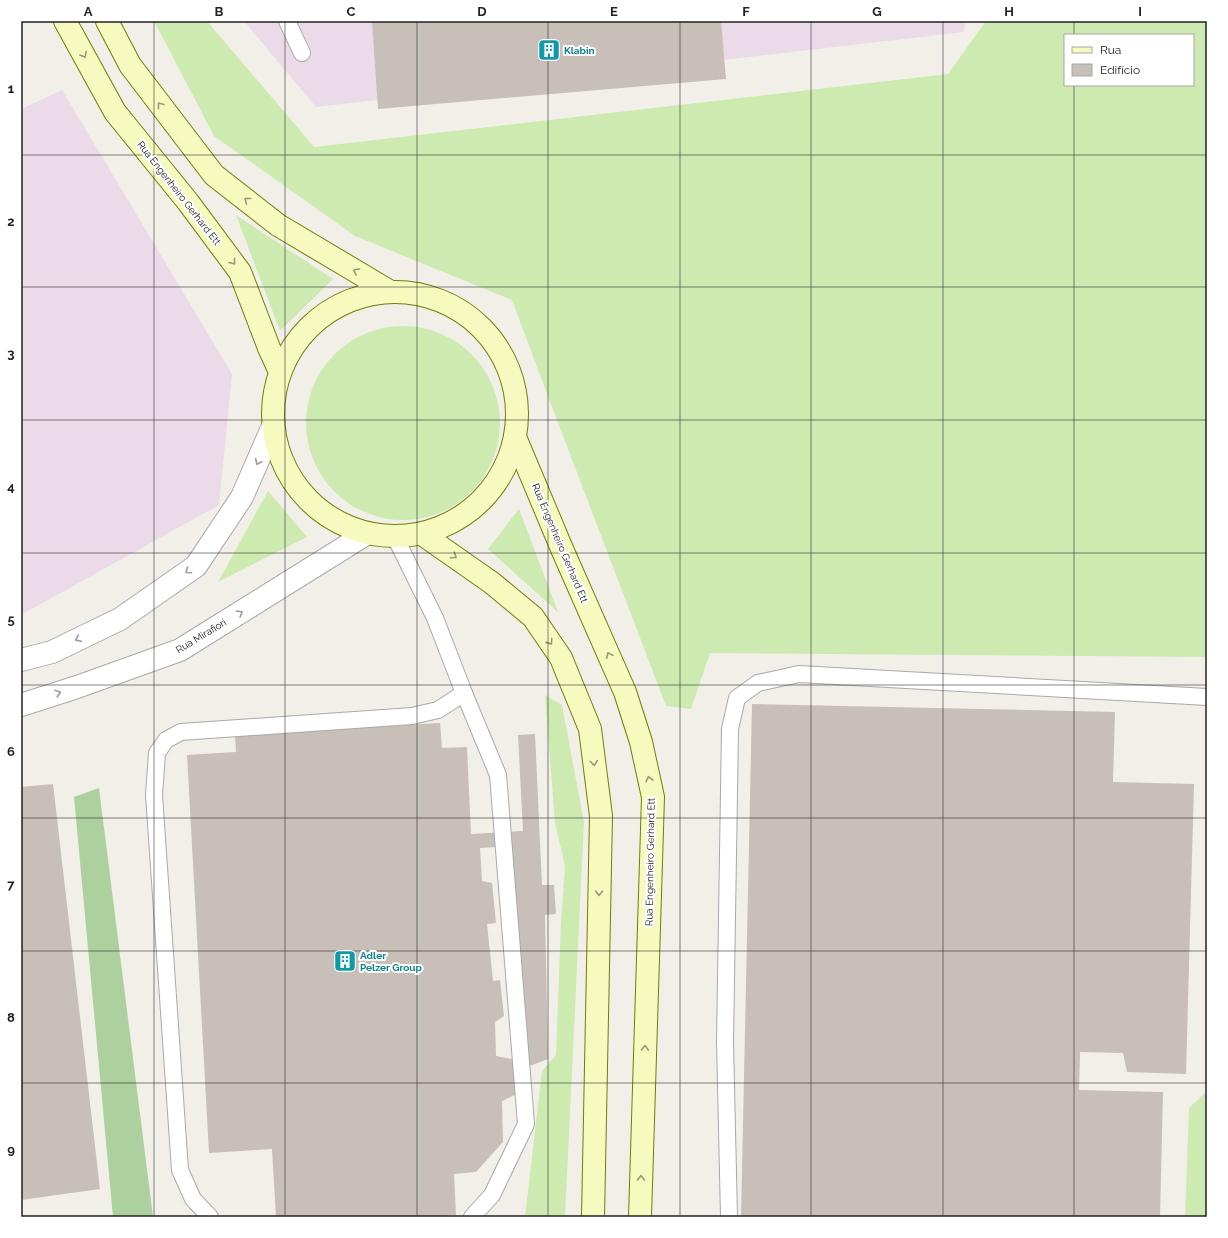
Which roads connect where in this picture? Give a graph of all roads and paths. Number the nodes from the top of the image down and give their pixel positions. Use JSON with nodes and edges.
{"nodes":[{"id":1,"x":65,"y":21,"type":"edge"},
{"id":2,"x":107,"y":21,"type":"edge"},
{"id":3,"x":287,"y":21,"type":"edge"},
{"id":4,"x":302,"y":53,"type":"dead end"},
{"id":5,"x":389,"y":290,"type":"junction"},
{"id":6,"x":280,"y":372,"type":"junction"},
{"id":7,"x":273,"y":426,"type":"junction"},
{"id":8,"x":515,"y":436,"type":"junction"},
{"id":9,"x":366,"y":534,"type":"junction"},
{"id":10,"x":422,"y":534,"type":"junction"},
{"id":11,"x":394,"y":537,"type":"junction"},
{"id":12,"x":21,"y":660,"type":"edge"},
{"id":13,"x":464,"y":693,"type":"junction"},
{"id":14,"x":1207,"y":697,"type":"edge"},
{"id":15,"x":21,"y":705,"type":"edge"},
{"id":16,"x":210,"y":1217,"type":"edge"},
{"id":17,"x":472,"y":1217,"type":"edge"},
{"id":18,"x":593,"y":1217,"type":"edge"},
{"id":19,"x":640,"y":1217,"type":"edge"},
{"id":20,"x":729,"y":1217,"type":"edge"}],
"edges":[{"from":1,"to":6,"type":"main road","name":"Rua Engenheiro Gerhard Ett","one_way":true},
{"from":5,"to":2,"type":"main road","one_way":true},
{"from":3,"to":4,"type":"lane"},
{"from":5,"to":6,"type":"main road"},
{"from":5,"to":8,"type":"main road"},
{"from":6,"to":7,"type":"main road"},
{"from":7,"to":9,"type":"main road"},
{"from":7,"to":12,"type":"street","one_way":true},
{"from":8,"to":10,"type":"main road"},
{"from":19,"to":8,"type":"main road","name":"Rua Engenheiro Gerhard Ett","one_way":true},
{"from":9,"to":11,"type":"main road"},
{"from":15,"to":9,"type":"street","name":"Rua Mirafiori","one_way":true},
{"from":10,"to":11,"type":"main road"},
{"from":10,"to":18,"type":"main road","one_way":true},
{"from":11,"to":13,"type":"lane"},
{"from":13,"to":16,"type":"lane"},
{"from":13,"to":17,"type":"lane"},
{"from":14,"to":20,"type":"lane"}]}
